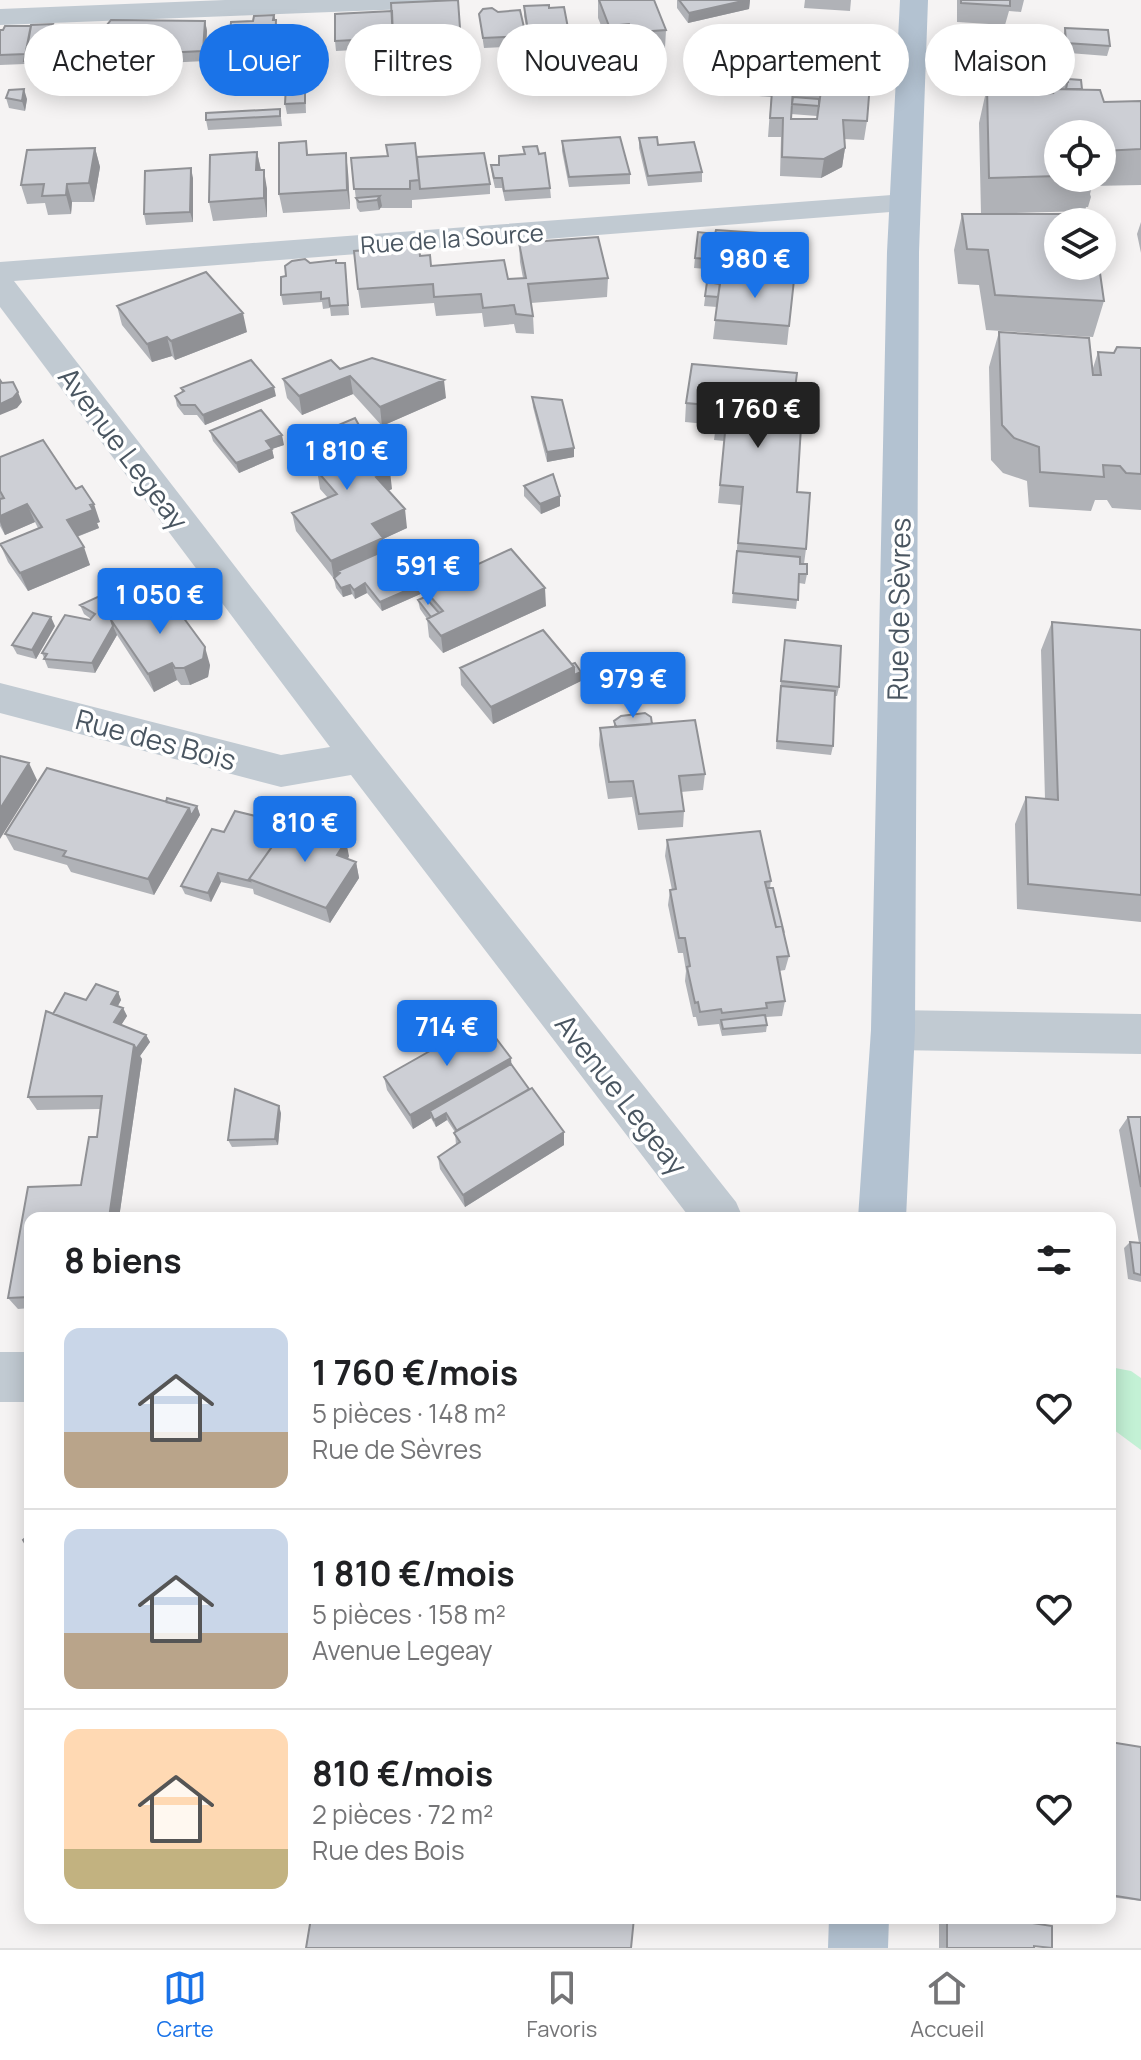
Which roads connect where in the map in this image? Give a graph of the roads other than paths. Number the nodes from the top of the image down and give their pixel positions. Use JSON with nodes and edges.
{"nodes":[{"id":1,"x":434,"y":0,"type":"edge"},
{"id":2,"x":914,"y":0,"type":"edge"},
{"id":3,"x":0,"y":17,"type":"edge"},
{"id":4,"x":905,"y":203,"type":"junction"},
{"id":5,"x":0,"y":272,"type":"edge"},
{"id":6,"x":0,"y":285,"type":"edge"},
{"id":7,"x":0,"y":698,"type":"edge"},
{"id":8,"x":361,"y":758,"type":"junction"},
{"id":9,"x":893,"y":1030,"type":"junction"},
{"id":10,"x":1141,"y":1034,"type":"edge"},
{"id":11,"x":714,"y":1212,"type":"edge"},
{"id":12,"x":882,"y":1212,"type":"edge"},
{"id":13,"x":0,"y":1377,"type":"edge"},
{"id":14,"x":24,"y":1377,"type":"edge"},
{"id":15,"x":859,"y":1924,"type":"edge"},
{"id":16,"x":858,"y":1948,"type":"edge"}],
"edges":[{"from":1,"to":3,"type":"street"},
{"from":2,"to":4,"type":"main road","name":"Rue de Sèvres"},
{"from":4,"to":5,"type":"street","name":"Rue de la Source"},
{"from":4,"to":9,"type":"main road","name":"Rue de Sèvres"},
{"from":6,"to":8,"type":"street","name":"Avenue Legeay"},
{"from":7,"to":8,"type":"street","name":"Rue des Bois"},
{"from":8,"to":11,"type":"street","name":"Avenue Legeay"},
{"from":9,"to":10,"type":"street"},
{"from":9,"to":12,"type":"main road","name":"Rue de Sèvres"},
{"from":13,"to":14,"type":"street"},
{"from":15,"to":16,"type":"main road"}]}
